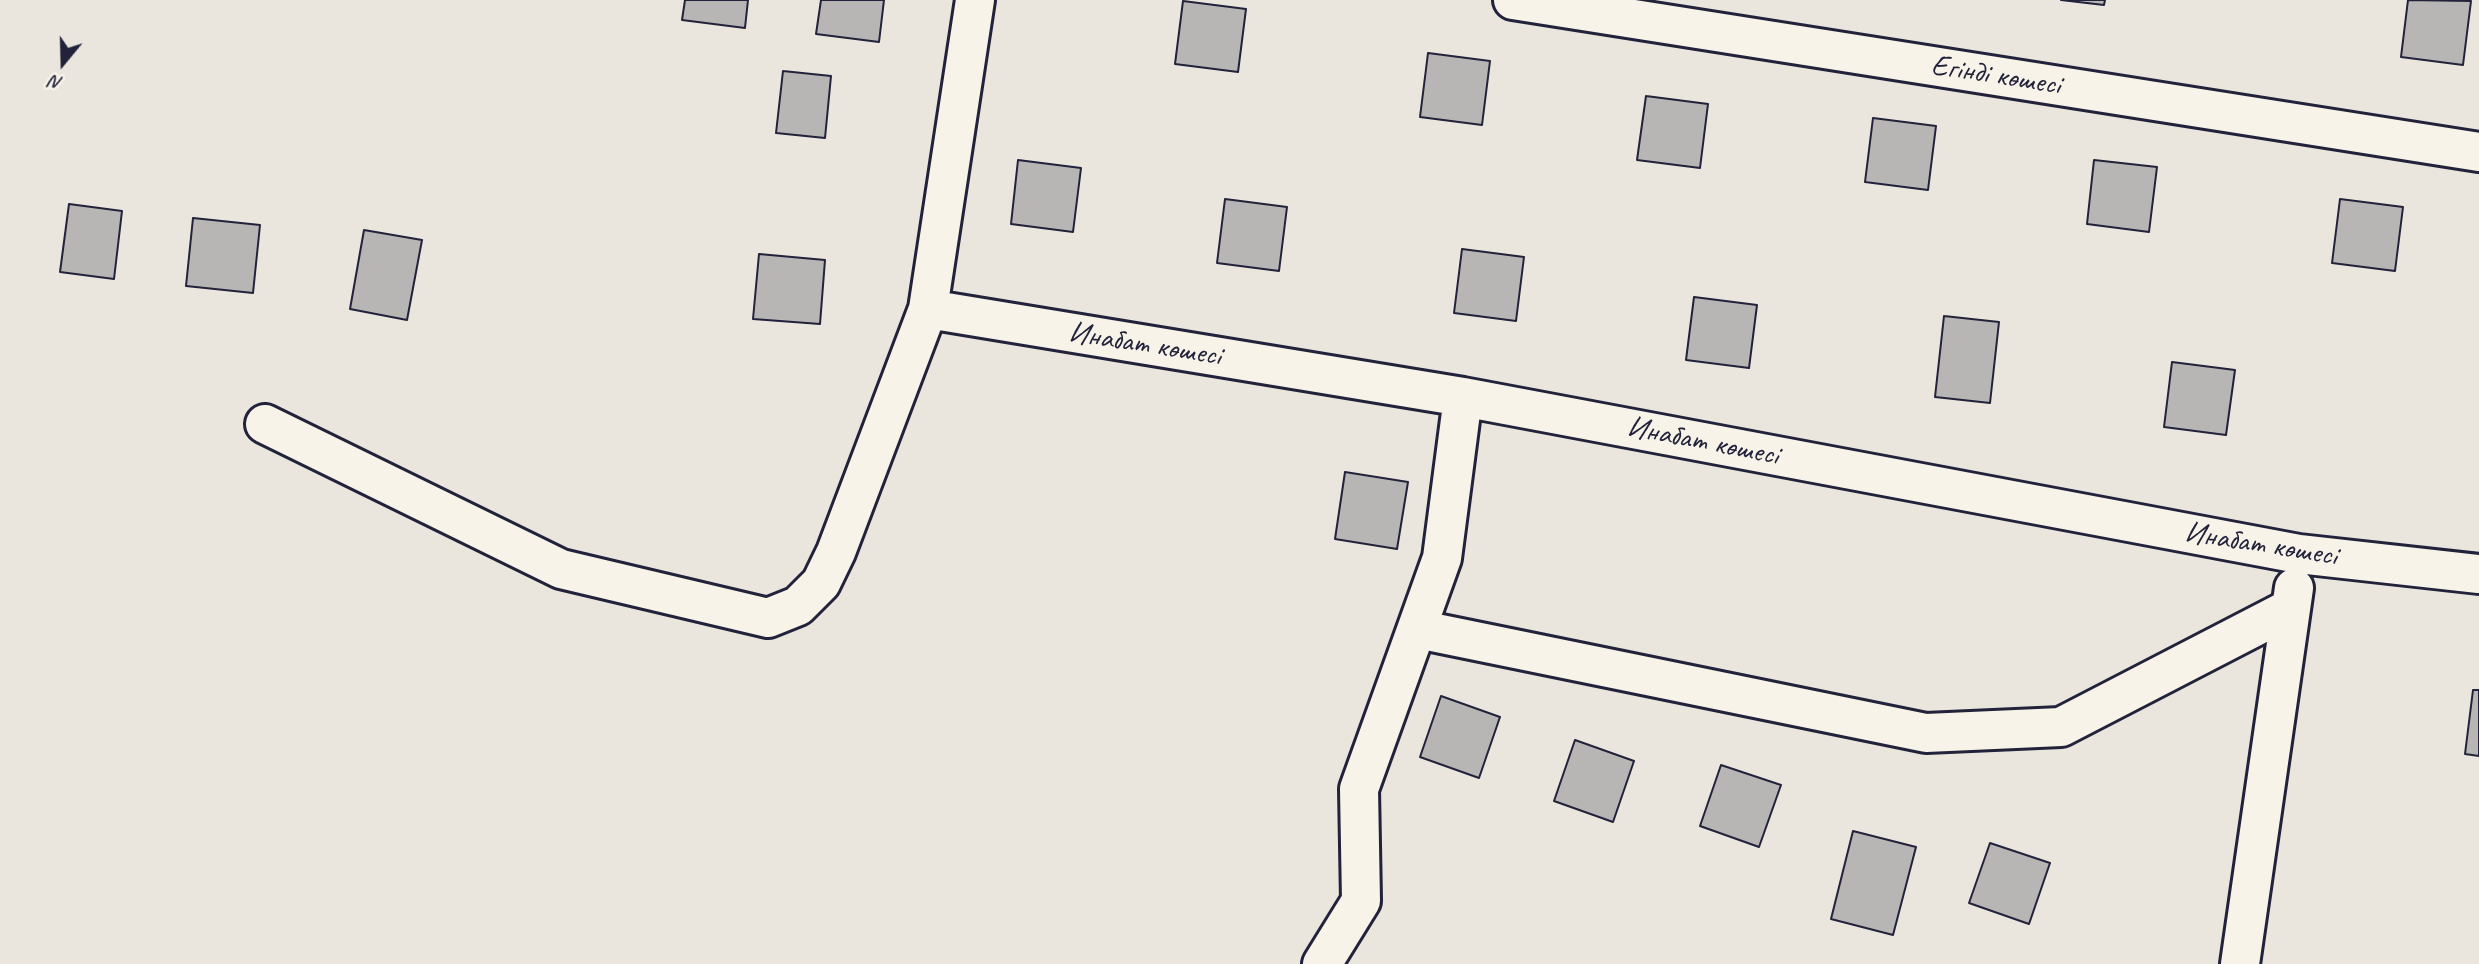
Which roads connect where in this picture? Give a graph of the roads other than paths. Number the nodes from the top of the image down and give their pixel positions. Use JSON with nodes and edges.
{"nodes":[{"id":1,"x":975,"y":0,"type":"edge"},
{"id":2,"x":1513,"y":0,"type":"edge"},
{"id":3,"x":2479,"y":152,"type":"edge"},
{"id":4,"x":928,"y":309,"type":"junction"},
{"id":5,"x":1462,"y":397,"type":"junction"},
{"id":6,"x":265,"y":424,"type":"dead end"},
{"id":7,"x":2299,"y":554,"type":"junction"},
{"id":8,"x":2479,"y":574,"type":"edge"},
{"id":9,"x":2291,"y":608,"type":"junction"},
{"id":10,"x":1417,"y":629,"type":"junction"},
{"id":11,"x":1322,"y":964,"type":"edge"},
{"id":12,"x":2240,"y":964,"type":"edge"}],
"edges":[{"from":1,"to":4,"type":"street"},
{"from":2,"to":3,"type":"street","name":"Егінді көшесі"},
{"from":4,"to":5,"type":"street","name":"Инабат көшесі"},
{"from":4,"to":6,"type":"street"},
{"from":5,"to":7,"type":"street","name":"Инабат көшесі"},
{"from":5,"to":10,"type":"street"},
{"from":7,"to":8,"type":"street","name":"Инабат көшесі"},
{"from":7,"to":9,"type":"street"},
{"from":9,"to":10,"type":"street"},
{"from":9,"to":12,"type":"street"},
{"from":10,"to":11,"type":"street"}]}
